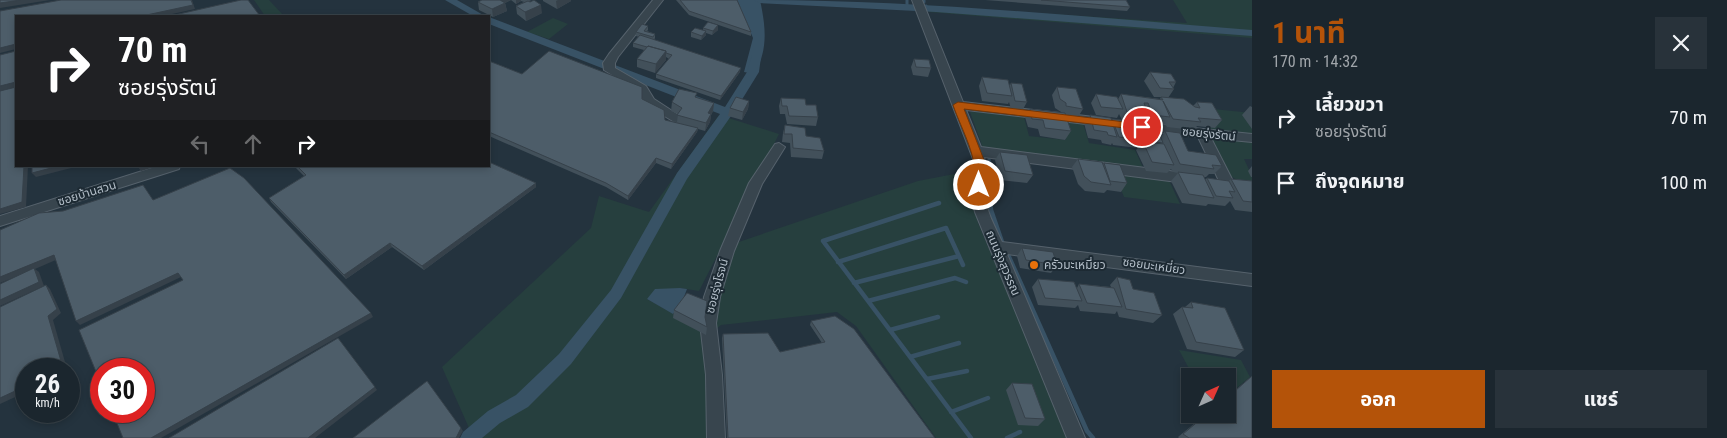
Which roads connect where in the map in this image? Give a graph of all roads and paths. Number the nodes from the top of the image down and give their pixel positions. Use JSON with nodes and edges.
{"nodes":[{"id":1,"x":658,"y":0,"type":"edge"},
{"id":2,"x":919,"y":5,"type":"edge"},
{"id":3,"x":609,"y":67,"type":"joint"},
{"id":4,"x":958,"y":105,"type":"junction"},
{"id":5,"x":676,"y":119,"type":"edge"},
{"id":6,"x":1203,"y":134,"type":"junction"},
{"id":7,"x":1252,"y":138,"type":"edge"},
{"id":8,"x":779,"y":147,"type":"dead end"},
{"id":9,"x":975,"y":151,"type":"junction"},
{"id":10,"x":171,"y":167,"type":"edge"},
{"id":11,"x":1227,"y":183,"type":"junction"},
{"id":12,"x":1244,"y":185,"type":"edge"},
{"id":13,"x":0,"y":221,"type":"edge"},
{"id":14,"x":995,"y":247,"type":"junction"},
{"id":15,"x":1252,"y":280,"type":"edge"},
{"id":16,"x":716,"y":438,"type":"edge"},
{"id":17,"x":1076,"y":438,"type":"edge"}],
"edges":[{"from":1,"to":3,"type":"street"},
{"from":2,"to":4,"type":"street","name":"ถนนรุ่งสุวรรณ"},
{"from":3,"to":5,"type":"street"},
{"from":4,"to":6,"type":"street","name":"ซอยรุ่งรัตน์"},
{"from":4,"to":9,"type":"street","name":"ถนนรุ่งสุวรรณ"},
{"from":6,"to":7,"type":"street","name":"ซอยรุ่งรัตน์"},
{"from":6,"to":11,"type":"street"},
{"from":8,"to":16,"type":"street","name":"ซอยรุ่งโรจน์"},
{"from":9,"to":11,"type":"street"},
{"from":9,"to":14,"type":"street","name":"ถนนรุ่งสุวรรณ"},
{"from":10,"to":13,"type":"street","name":"ซอยบ้านสวน"},
{"from":11,"to":12,"type":"street"},
{"from":14,"to":15,"type":"street","name":"ซอยมะเหมี่ยว"},
{"from":14,"to":17,"type":"street","name":"ถนนรุ่งสุวรรณ"}]}
